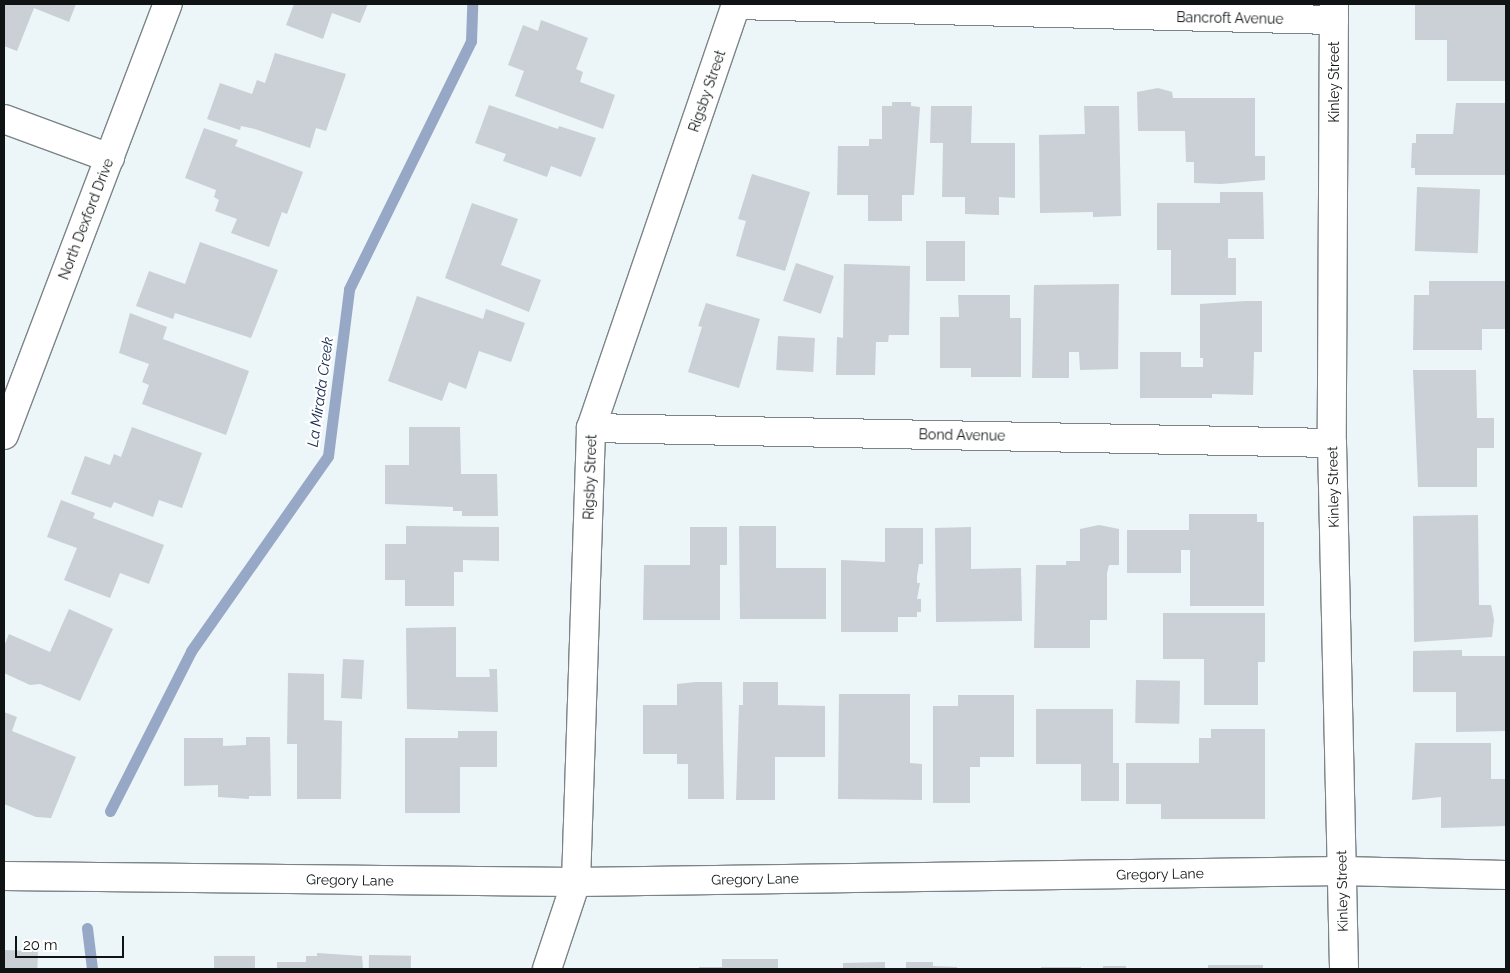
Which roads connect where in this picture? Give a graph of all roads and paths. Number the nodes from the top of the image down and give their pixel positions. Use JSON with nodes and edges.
{"nodes":[{"id":1,"x":168,"y":4,"type":"edge"},
{"id":2,"x":736,"y":4,"type":"edge"},
{"id":3,"x":1334,"y":12,"type":"edge"},
{"id":4,"x":4,"y":119,"type":"edge"},
{"id":5,"x":110,"y":158,"type":"junction"},
{"id":6,"x":592,"y":428,"type":"junction"},
{"id":7,"x":4,"y":435,"type":"edge"},
{"id":8,"x":1332,"y":443,"type":"junction"},
{"id":9,"x":1342,"y":871,"type":"junction"},
{"id":10,"x":1506,"y":875,"type":"edge"},
{"id":11,"x":4,"y":876,"type":"edge"},
{"id":12,"x":576,"y":882,"type":"junction"},
{"id":13,"x":547,"y":969,"type":"edge"},
{"id":14,"x":1344,"y":969,"type":"edge"}],
"edges":[{"from":1,"to":5,"type":"street","name":"North Dexford Drive"},
{"from":2,"to":3,"type":"street","name":"Bancroft Avenue"},
{"from":2,"to":6,"type":"street","name":"Rigsby Street"},
{"from":3,"to":8,"type":"street","name":"Kinley Street"},
{"from":4,"to":5,"type":"street"},
{"from":5,"to":7,"type":"street","name":"North Dexford Drive"},
{"from":6,"to":8,"type":"street","name":"Bond Avenue"},
{"from":6,"to":12,"type":"street","name":"Rigsby Street"},
{"from":8,"to":9,"type":"street","name":"Kinley Street"},
{"from":9,"to":10,"type":"street","name":"Gregory Lane"},
{"from":9,"to":12,"type":"street","name":"Gregory Lane"},
{"from":9,"to":14,"type":"street","name":"Kinley Street"},
{"from":11,"to":12,"type":"street","name":"Gregory Lane"},
{"from":12,"to":13,"type":"street","name":"Rigsby Street"}]}
